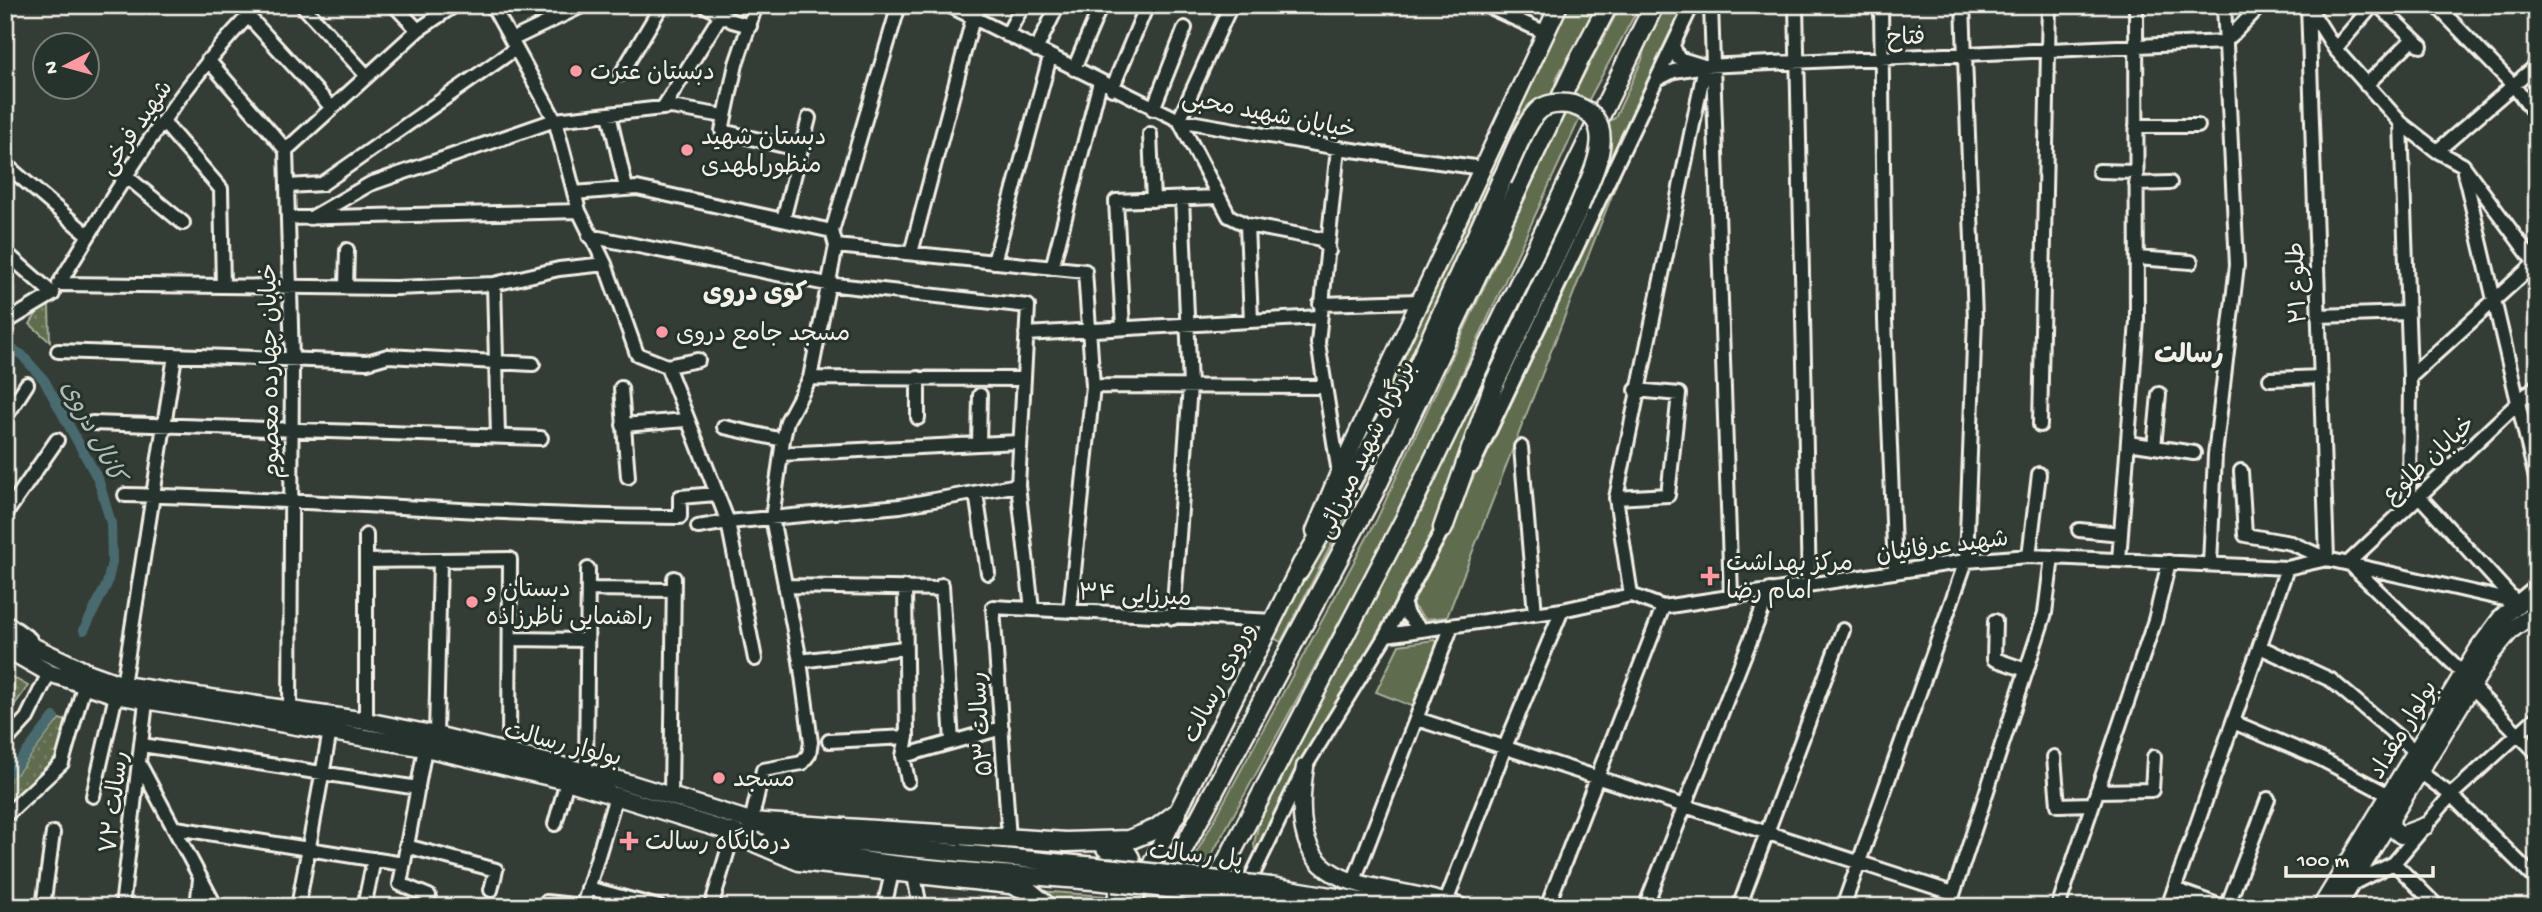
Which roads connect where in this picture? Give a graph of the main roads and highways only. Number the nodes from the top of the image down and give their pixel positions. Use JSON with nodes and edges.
{"nodes":[{"id":1,"x":1559,"y":5,"type":"edge"},
{"id":2,"x":1608,"y":5,"type":"edge"},
{"id":3,"x":1654,"y":5,"type":"edge"},
{"id":4,"x":1416,"y":371,"type":"junction"},
{"id":5,"x":1375,"y":490,"type":"junction"},
{"id":6,"x":1444,"y":528,"type":"road end"},
{"id":7,"x":1299,"y":571,"type":"junction"},
{"id":8,"x":2537,"y":588,"type":"edge"},
{"id":9,"x":2534,"y":617,"type":"edge"},
{"id":10,"x":5,"y":633,"type":"edge"},
{"id":11,"x":5,"y":648,"type":"edge"},
{"id":12,"x":2467,"y":680,"type":"junction"},
{"id":13,"x":120,"y":690,"type":"junction"},
{"id":14,"x":431,"y":742,"type":"junction"},
{"id":15,"x":1305,"y":767,"type":"road end"},
{"id":16,"x":1177,"y":813,"type":"junction"},
{"id":17,"x":2392,"y":815,"type":"junction"},
{"id":18,"x":751,"y":821,"type":"junction"},
{"id":19,"x":2425,"y":826,"type":"road end"},
{"id":20,"x":733,"y":833,"type":"junction"},
{"id":21,"x":1066,"y":842,"type":"junction"},
{"id":22,"x":1114,"y":876,"type":"junction"},
{"id":23,"x":1268,"y":893,"type":"junction"},
{"id":24,"x":1454,"y":904,"type":"edge"},
{"id":25,"x":1048,"y":907,"type":"edge"},
{"id":26,"x":1114,"y":907,"type":"edge"},
{"id":27,"x":1130,"y":907,"type":"edge"},
{"id":28,"x":1152,"y":907,"type":"edge"},
{"id":29,"x":1203,"y":907,"type":"edge"},
{"id":30,"x":1307,"y":907,"type":"edge"},
{"id":31,"x":1396,"y":907,"type":"edge"},
{"id":32,"x":2321,"y":907,"type":"edge"},
{"id":33,"x":2337,"y":907,"type":"edge"}],
"edges":[{"from":1,"to":7,"type":"main road","name":"ورودی رسالت"},
{"from":2,"to":5,"type":"highway","name":"بزرگراه شهید میرزائی"},
{"from":3,"to":29,"type":"highway"},
{"from":4,"to":5,"type":"highway"},
{"from":4,"to":6,"type":"highway","bridge":true},
{"from":4,"to":7,"type":"highway"},
{"from":5,"to":28,"type":"highway","name":"بزرگراه شهید میرزائی"},
{"from":7,"to":16,"type":"main road","name":"ورودی رسالت"},
{"from":8,"to":12,"type":"main road","name":"بولوار مقداد"},
{"from":9,"to":12,"type":"main road","name":"بولوار مقداد"},
{"from":10,"to":13,"type":"main road","name":"بولوار رسالت"},
{"from":11,"to":13,"type":"main road","name":"بولوار رسالت"},
{"from":12,"to":17,"type":"main road","name":"بولوار مقداد"},
{"from":12,"to":32,"type":"main road","name":"بولوار مقداد"},
{"from":13,"to":14,"type":"main road","name":"بولوار رسالت"},
{"from":13,"to":14,"type":"main road","name":"بولوار رسالت"},
{"from":14,"to":18,"type":"main road","name":"بولوار رسالت"},
{"from":14,"to":20,"type":"main road","name":"بولوار رسالت"},
{"from":15,"to":24,"type":"main road"},
{"from":16,"to":21,"type":"highway"},
{"from":16,"to":27,"type":"main road","name":"ورودی رسالت"},
{"from":17,"to":19,"type":"main road"},
{"from":17,"to":33,"type":"main road","name":"بولوار مقداد"},
{"from":18,"to":21,"type":"highway"},
{"from":18,"to":22,"type":"main road","name":"بولوار رسالت"},
{"from":20,"to":22,"type":"main road","name":"بولوار رسالت"},
{"from":20,"to":25,"type":"highway"},
{"from":21,"to":26,"type":"highway"},
{"from":22,"to":23,"type":"main road","name":"پل رسالت","bridge":true},
{"from":23,"to":30,"type":"main road"},
{"from":23,"to":31,"type":"main road"}]}
